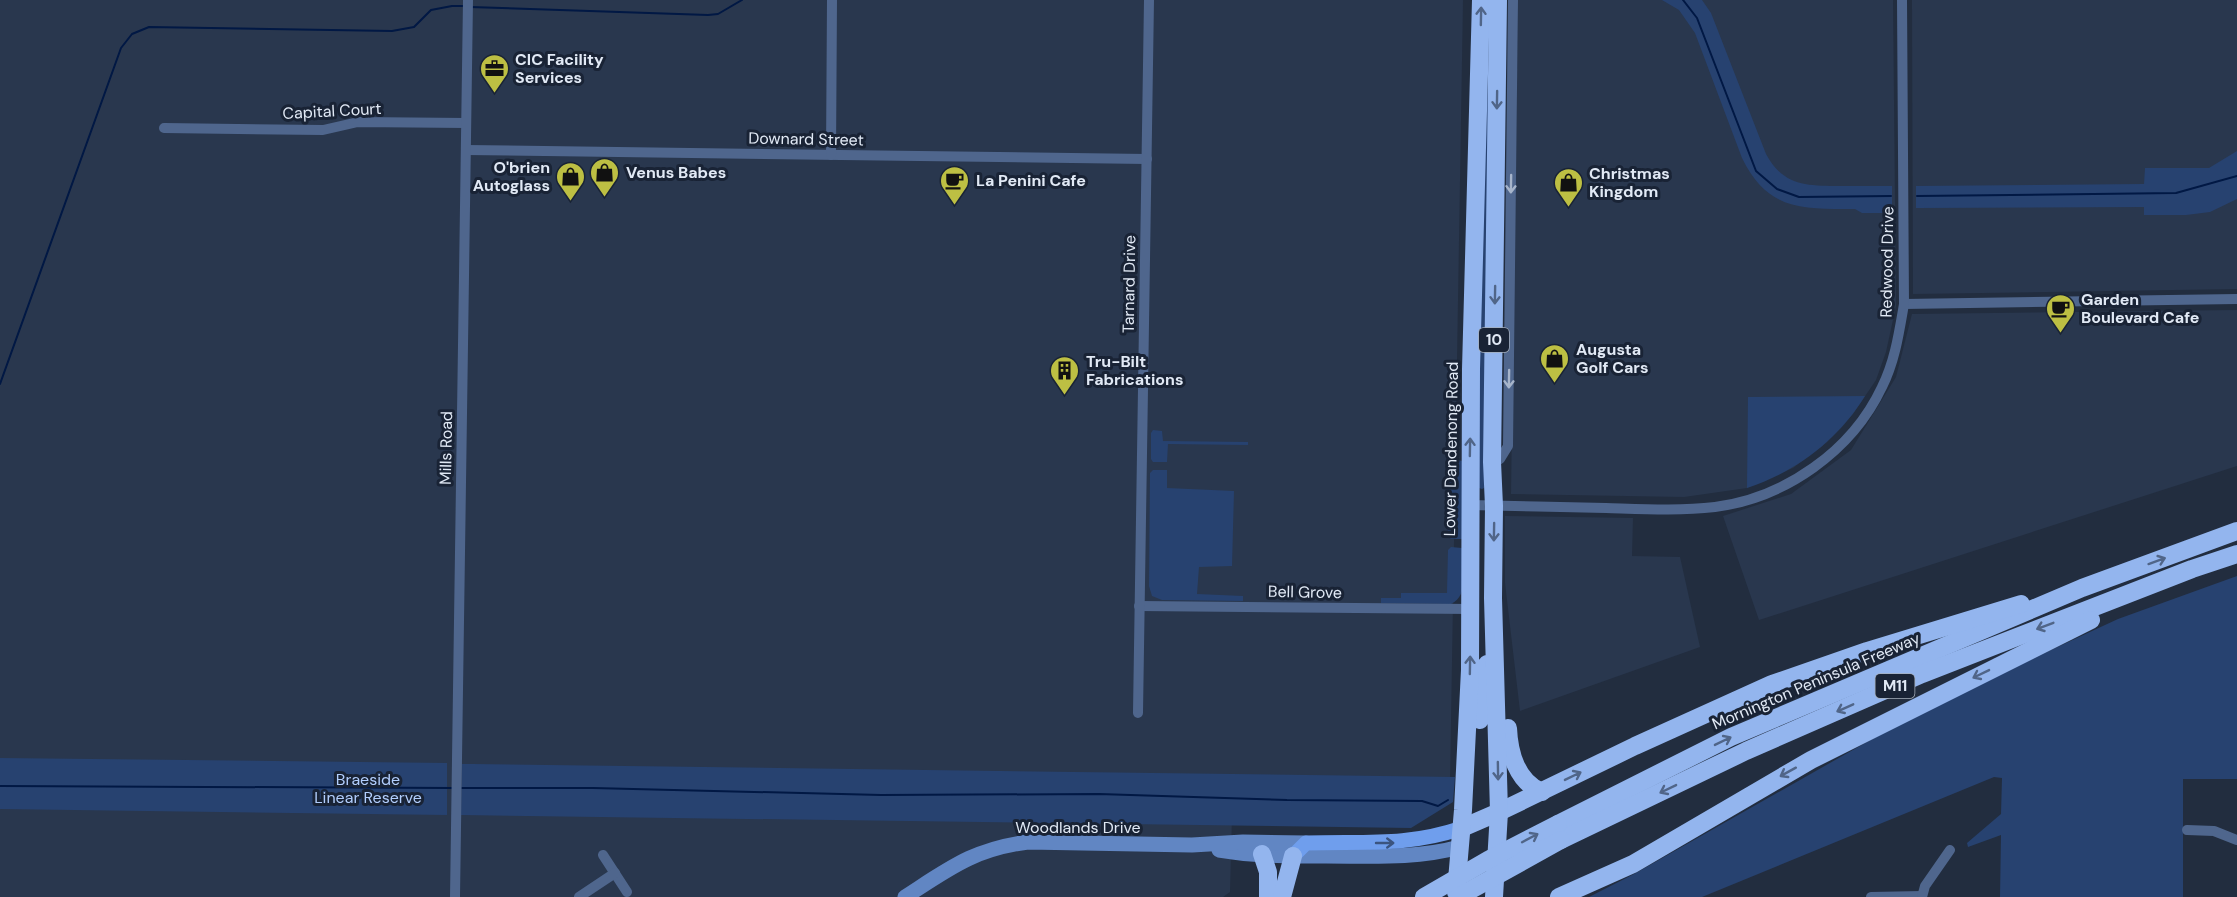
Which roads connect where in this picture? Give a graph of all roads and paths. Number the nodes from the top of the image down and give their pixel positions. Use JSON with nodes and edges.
{"nodes":[{"id":1,"x":468,"y":0,"type":"edge"},
{"id":2,"x":832,"y":0,"type":"edge"},
{"id":3,"x":1149,"y":0,"type":"edge"},
{"id":4,"x":1481,"y":0,"type":"edge"},
{"id":5,"x":1498,"y":0,"type":"edge"},
{"id":6,"x":1513,"y":0,"type":"edge"},
{"id":7,"x":1902,"y":0,"type":"edge"},
{"id":8,"x":466,"y":123,"type":"junction"},
{"id":9,"x":164,"y":128,"type":"dead end"},
{"id":10,"x":466,"y":150,"type":"junction"},
{"id":11,"x":831,"y":154,"type":"junction"},
{"id":12,"x":1147,"y":159,"type":"junction"},
{"id":13,"x":2237,"y":299,"type":"edge"},
{"id":14,"x":1904,"y":304,"type":"junction"},
{"id":15,"x":1492,"y":462,"type":"junction"},
{"id":16,"x":1470,"y":505,"type":"junction"},
{"id":17,"x":1494,"y":506,"type":"junction"},
{"id":18,"x":2237,"y":531,"type":"edge"},
{"id":19,"x":2237,"y":554,"type":"edge"},
{"id":20,"x":2130,"y":571,"type":"junction"},
{"id":21,"x":2183,"y":573,"type":"junction"},
{"id":22,"x":1139,"y":606,"type":"junction"},
{"id":23,"x":1471,"y":609,"type":"junction"},
{"id":24,"x":1493,"y":614,"type":"junction"},
{"id":25,"x":1494,"y":638,"type":"junction"},
{"id":26,"x":1138,"y":713,"type":"dead end"},
{"id":27,"x":1542,"y":792,"type":"junction"},
{"id":28,"x":1499,"y":812,"type":"junction"},
{"id":29,"x":2187,"y":830,"type":"dead end"},
{"id":30,"x":1560,"y":832,"type":"junction"},
{"id":31,"x":1464,"y":833,"type":"junction"},
{"id":32,"x":2237,"y":840,"type":"edge"},
{"id":33,"x":1306,"y":843,"type":"junction"},
{"id":34,"x":1192,"y":845,"type":"junction"},
{"id":35,"x":1950,"y":850,"type":"dead end"},
{"id":36,"x":1262,"y":854,"type":"junction"},
{"id":37,"x":603,"y":855,"type":"dead end"},
{"id":38,"x":1293,"y":856,"type":"junction"},
{"id":39,"x":1618,"y":871,"type":"junction"},
{"id":40,"x":615,"y":873,"type":"junction"},
{"id":41,"x":627,"y":892,"type":"dead end"},
{"id":42,"x":455,"y":897,"type":"edge"},
{"id":43,"x":579,"y":897,"type":"edge"},
{"id":44,"x":905,"y":897,"type":"edge"},
{"id":45,"x":1268,"y":897,"type":"edge"},
{"id":46,"x":1282,"y":897,"type":"edge"},
{"id":47,"x":1424,"y":897,"type":"edge"},
{"id":48,"x":1457,"y":897,"type":"edge"},
{"id":49,"x":1494,"y":897,"type":"edge"},
{"id":50,"x":1558,"y":897,"type":"edge"},
{"id":51,"x":1576,"y":897,"type":"edge"},
{"id":52,"x":1871,"y":897,"type":"edge"},
{"id":53,"x":1922,"y":897,"type":"edge"}],
"edges":[{"from":1,"to":8,"type":"street","name":"Mills Road"},
{"from":2,"to":11,"type":"street"},
{"from":3,"to":12,"type":"street","name":"Tarnard Drive"},
{"from":16,"to":4,"type":"highway","name":"Lower Dandenong Road","number":"10","one_way":true},
{"from":5,"to":15,"type":"highway","number":"10","one_way":true},
{"from":6,"to":15,"type":"street","one_way":true},
{"from":7,"to":14,"type":"street","name":"Redwood Drive"},
{"from":8,"to":9,"type":"street","name":"Capital Court"},
{"from":8,"to":10,"type":"street","name":"Mills Road"},
{"from":10,"to":11,"type":"street","name":"Downard Street"},
{"from":10,"to":42,"type":"street","name":"Mills Road"},
{"from":11,"to":12,"type":"street","name":"Downard Street"},
{"from":12,"to":22,"type":"street","name":"Tarnard Drive"},
{"from":13,"to":14,"type":"street"},
{"from":14,"to":17,"type":"street","name":"Redwood Drive"},
{"from":15,"to":17,"type":"highway","number":"10"},
{"from":16,"to":17,"type":"street","name":"Redwood Drive"},
{"from":16,"to":23,"type":"highway","name":"Lower Dandenong Road","number":"10"},
{"from":17,"to":24,"type":"highway","number":"10","one_way":true},
{"from":20,"to":18,"type":"highway","name":"Mornington Peninsula Freeway","number":"M11","one_way":true},
{"from":19,"to":21,"type":"highway","name":"Mornington Peninsula Freeway","number":"M11"},
{"from":27,"to":20,"type":"highway","one_way":true},
{"from":30,"to":20,"type":"highway","name":"Mornington Peninsula Freeway","number":"M11","one_way":true},
{"from":21,"to":30,"type":"highway","name":"Mornington Peninsula Freeway","number":"M11","one_way":true},
{"from":21,"to":39,"type":"highway","one_way":true},
{"from":22,"to":23,"type":"street","name":"Bell Grove"},
{"from":22,"to":26,"type":"street","name":"Tarnard Drive"},
{"from":31,"to":23,"type":"highway","name":"Lower Dandenong Road","number":"10","one_way":true},
{"from":24,"to":25,"type":"highway","number":"10"},
{"from":24,"to":31,"type":"highway"},
{"from":25,"to":27,"type":"highway"},
{"from":25,"to":28,"type":"highway","number":"10","one_way":true},
{"from":27,"to":28,"type":"highway"},
{"from":28,"to":31,"type":"highway"},
{"from":28,"to":49,"type":"highway","number":"10"},
{"from":29,"to":32,"type":"street"},
{"from":47,"to":30,"type":"highway","name":"Mornington Peninsula Freeway","number":"M11","one_way":true,"bridge":true},
{"from":30,"to":48,"type":"highway","name":"Mornington Peninsula Freeway","number":"M11","bridge":true},
{"from":33,"to":31,"type":"main road","name":"Woodlands Drive","one_way":true},
{"from":31,"to":38,"type":"street","name":"Woodlands Drive"},
{"from":31,"to":48,"type":"highway","name":"Lower Dandenong Road","number":"10"},
{"from":33,"to":34,"type":"street","name":"Woodlands Drive"},
{"from":33,"to":38,"type":"main road"},
{"from":34,"to":36,"type":"street","name":"Woodlands Drive"},
{"from":34,"to":44,"type":"street","name":"Woodlands Drive"},
{"from":35,"to":53,"type":"street"},
{"from":36,"to":38,"type":"street","name":"Woodlands Drive"},
{"from":36,"to":45,"type":"highway"},
{"from":37,"to":40,"type":"street"},
{"from":38,"to":46,"type":"highway"},
{"from":39,"to":50,"type":"highway"},
{"from":39,"to":51,"type":"highway"},
{"from":40,"to":41,"type":"street"},
{"from":40,"to":43,"type":"street"},
{"from":52,"to":53,"type":"street"}]}
